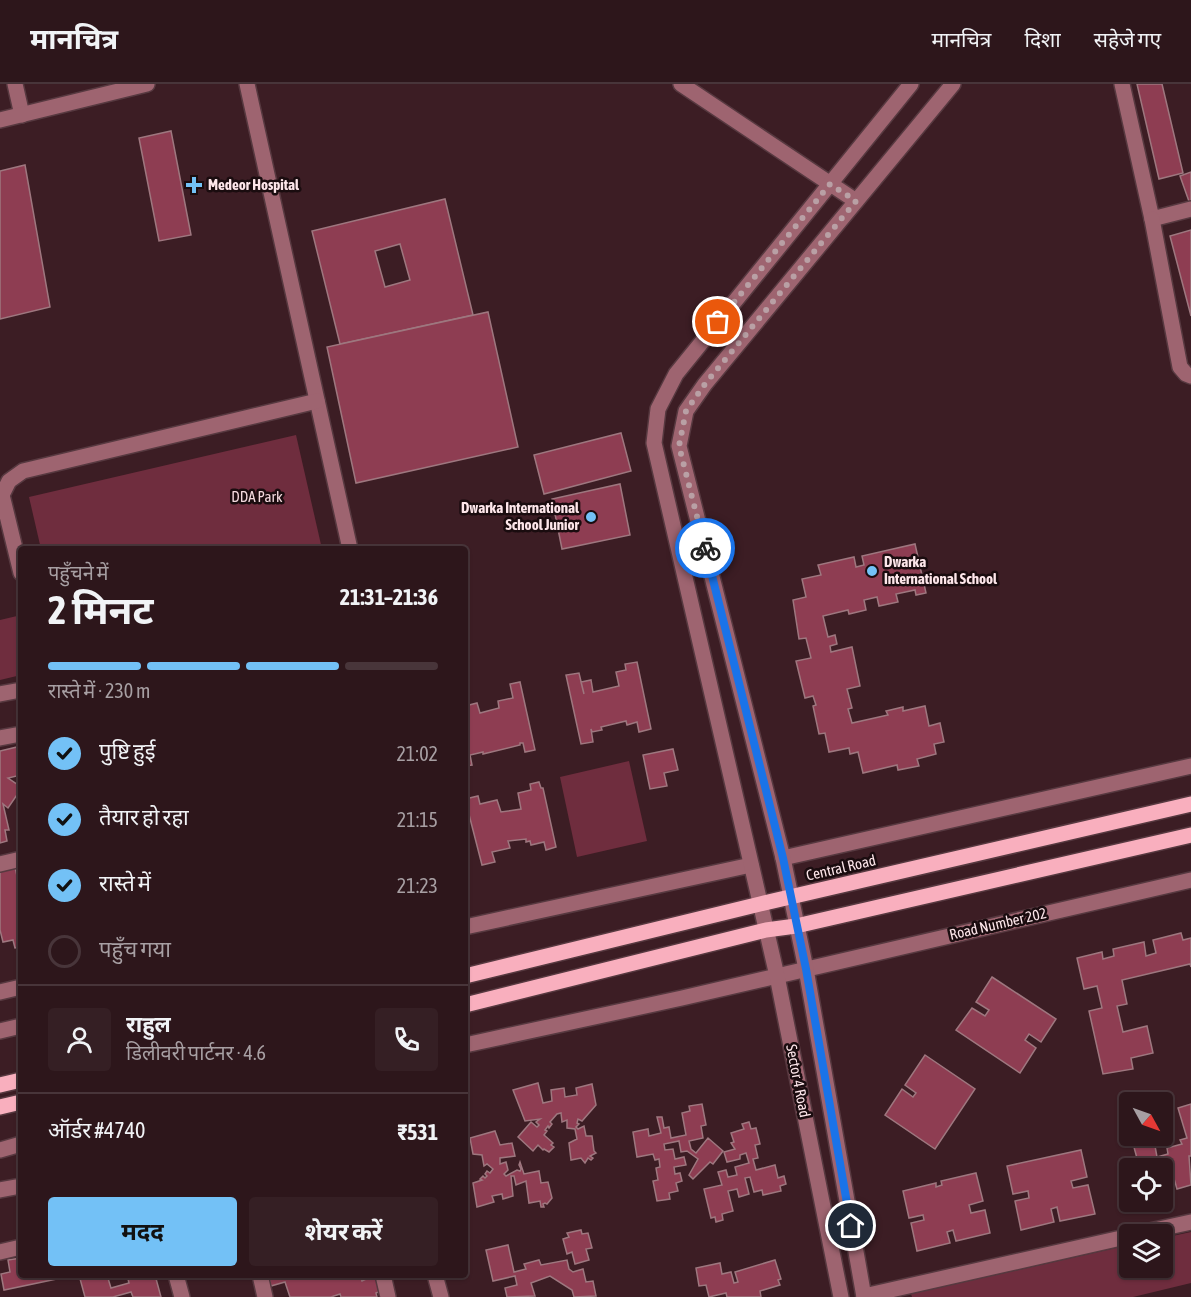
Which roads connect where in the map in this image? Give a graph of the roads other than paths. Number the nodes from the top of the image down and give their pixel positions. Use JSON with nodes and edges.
{"nodes":[{"id":1,"x":15,"y":84,"type":"edge"},
{"id":2,"x":147,"y":84,"type":"edge"},
{"id":3,"x":247,"y":84,"type":"edge"},
{"id":4,"x":681,"y":84,"type":"edge"},
{"id":5,"x":911,"y":84,"type":"edge"},
{"id":6,"x":953,"y":84,"type":"edge"},
{"id":7,"x":1122,"y":84,"type":"edge"},
{"id":8,"x":22,"y":115,"type":"junction"},
{"id":9,"x":0,"y":120,"type":"edge"},
{"id":10,"x":830,"y":184,"type":"junction"},
{"id":11,"x":856,"y":201,"type":"junction"},
{"id":12,"x":1191,"y":209,"type":"edge"},
{"id":13,"x":1152,"y":219,"type":"junction"},
{"id":14,"x":1191,"y":376,"type":"edge"},
{"id":15,"x":317,"y":401,"type":"junction"},
{"id":16,"x":5,"y":481,"type":"edge"},
{"id":17,"x":349,"y":546,"type":"edge"},
{"id":18,"x":18,"y":561,"type":"edge"},
{"id":19,"x":18,"y":691,"type":"edge"},
{"id":20,"x":0,"y":694,"type":"edge"},
{"id":21,"x":18,"y":735,"type":"edge"},
{"id":22,"x":0,"y":738,"type":"edge"},
{"id":23,"x":1191,"y":766,"type":"edge"},
{"id":24,"x":1191,"y":804,"type":"edge"},
{"id":25,"x":1191,"y":835,"type":"edge"},
{"id":26,"x":783,"y":858,"type":"junction"},
{"id":27,"x":18,"y":860,"type":"edge"},
{"id":28,"x":0,"y":864,"type":"edge"},
{"id":29,"x":751,"y":865,"type":"junction"},
{"id":30,"x":1191,"y":880,"type":"edge"},
{"id":31,"x":791,"y":898,"type":"junction"},
{"id":32,"x":760,"y":904,"type":"junction"},
{"id":33,"x":468,"y":926,"type":"edge"},
{"id":34,"x":796,"y":926,"type":"junction"},
{"id":35,"x":766,"y":930,"type":"junction"},
{"id":36,"x":806,"y":969,"type":"junction"},
{"id":37,"x":468,"y":975,"type":"edge"},
{"id":38,"x":777,"y":976,"type":"junction"},
{"id":39,"x":18,"y":988,"type":"edge"},
{"id":40,"x":0,"y":992,"type":"edge"},
{"id":41,"x":468,"y":1004,"type":"edge"},
{"id":42,"x":1,"y":1026,"type":"edge"},
{"id":43,"x":18,"y":1026,"type":"edge"},
{"id":44,"x":468,"y":1044,"type":"edge"},
{"id":45,"x":18,"y":1081,"type":"edge"},
{"id":46,"x":0,"y":1085,"type":"edge"},
{"id":47,"x":18,"y":1103,"type":"edge"},
{"id":48,"x":0,"y":1107,"type":"edge"},
{"id":49,"x":18,"y":1145,"type":"edge"},
{"id":50,"x":0,"y":1150,"type":"edge"},
{"id":51,"x":18,"y":1187,"type":"edge"},
{"id":52,"x":0,"y":1190,"type":"edge"},
{"id":53,"x":1191,"y":1222,"type":"edge"},
{"id":54,"x":1173,"y":1226,"type":"edge"},
{"id":55,"x":1119,"y":1239,"type":"edge"},
{"id":56,"x":18,"y":1248,"type":"edge"},
{"id":57,"x":0,"y":1252,"type":"edge"},
{"id":58,"x":177,"y":1278,"type":"edge"},
{"id":59,"x":261,"y":1278,"type":"edge"},
{"id":60,"x":384,"y":1278,"type":"edge"},
{"id":61,"x":436,"y":1278,"type":"edge"},
{"id":62,"x":182,"y":1297,"type":"edge"},
{"id":63,"x":265,"y":1297,"type":"edge"},
{"id":64,"x":388,"y":1297,"type":"edge"},
{"id":65,"x":441,"y":1297,"type":"edge"},
{"id":66,"x":841,"y":1297,"type":"edge"},
{"id":67,"x":864,"y":1297,"type":"edge"}],
"edges":[{"from":1,"to":8,"type":"street"},
{"from":2,"to":8,"type":"street"},
{"from":3,"to":15,"type":"street"},
{"from":4,"to":10,"type":"street"},
{"from":5,"to":10,"type":"street","name":"Sector 4 Road"},
{"from":6,"to":11,"type":"street","name":"Sector 4 Road"},
{"from":7,"to":13,"type":"street"},
{"from":8,"to":9,"type":"street"},
{"from":10,"to":11,"type":"street"},
{"from":10,"to":29,"type":"street","name":"Sector 4 Road"},
{"from":11,"to":26,"type":"street","name":"Sector 4 Road"},
{"from":12,"to":13,"type":"street"},
{"from":13,"to":14,"type":"street"},
{"from":15,"to":16,"type":"street"},
{"from":15,"to":17,"type":"street"},
{"from":16,"to":18,"type":"street"},
{"from":19,"to":20,"type":"street"},
{"from":21,"to":22,"type":"street"},
{"from":23,"to":26,"type":"street"},
{"from":24,"to":31,"type":"main road","name":"Central Road"},
{"from":25,"to":34,"type":"main road"},
{"from":26,"to":31,"type":"street","name":"Sector 4 Road"},
{"from":27,"to":28,"type":"street"},
{"from":29,"to":32,"type":"street","name":"Sector 4 Road"},
{"from":29,"to":33,"type":"street"},
{"from":30,"to":36,"type":"street","name":"Road Number 202"},
{"from":31,"to":32,"type":"main road","name":"Central Road"},
{"from":31,"to":34,"type":"street","name":"Sector 4 Road"},
{"from":32,"to":35,"type":"street","name":"Sector 4 Road"},
{"from":32,"to":37,"type":"main road","name":"Central Road"},
{"from":34,"to":35,"type":"main road"},
{"from":34,"to":36,"type":"street","name":"Sector 4 Road"},
{"from":35,"to":38,"type":"street","name":"Sector 4 Road"},
{"from":35,"to":41,"type":"main road"},
{"from":36,"to":38,"type":"street","name":"Road Number 202"},
{"from":36,"to":67,"type":"street","name":"Sector 4 Road"},
{"from":38,"to":44,"type":"street","name":"Road Number 202"},
{"from":38,"to":66,"type":"street","name":"Sector 4 Road"},
{"from":39,"to":40,"type":"street"},
{"from":42,"to":43,"type":"street"},
{"from":45,"to":46,"type":"main road"},
{"from":47,"to":48,"type":"main road"},
{"from":49,"to":50,"type":"street"},
{"from":51,"to":52,"type":"street"},
{"from":53,"to":54,"type":"street"},
{"from":55,"to":67,"type":"street"},
{"from":56,"to":57,"type":"street"},
{"from":58,"to":62,"type":"street"},
{"from":59,"to":63,"type":"street"},
{"from":60,"to":64,"type":"street"},
{"from":61,"to":65,"type":"street"}]}
